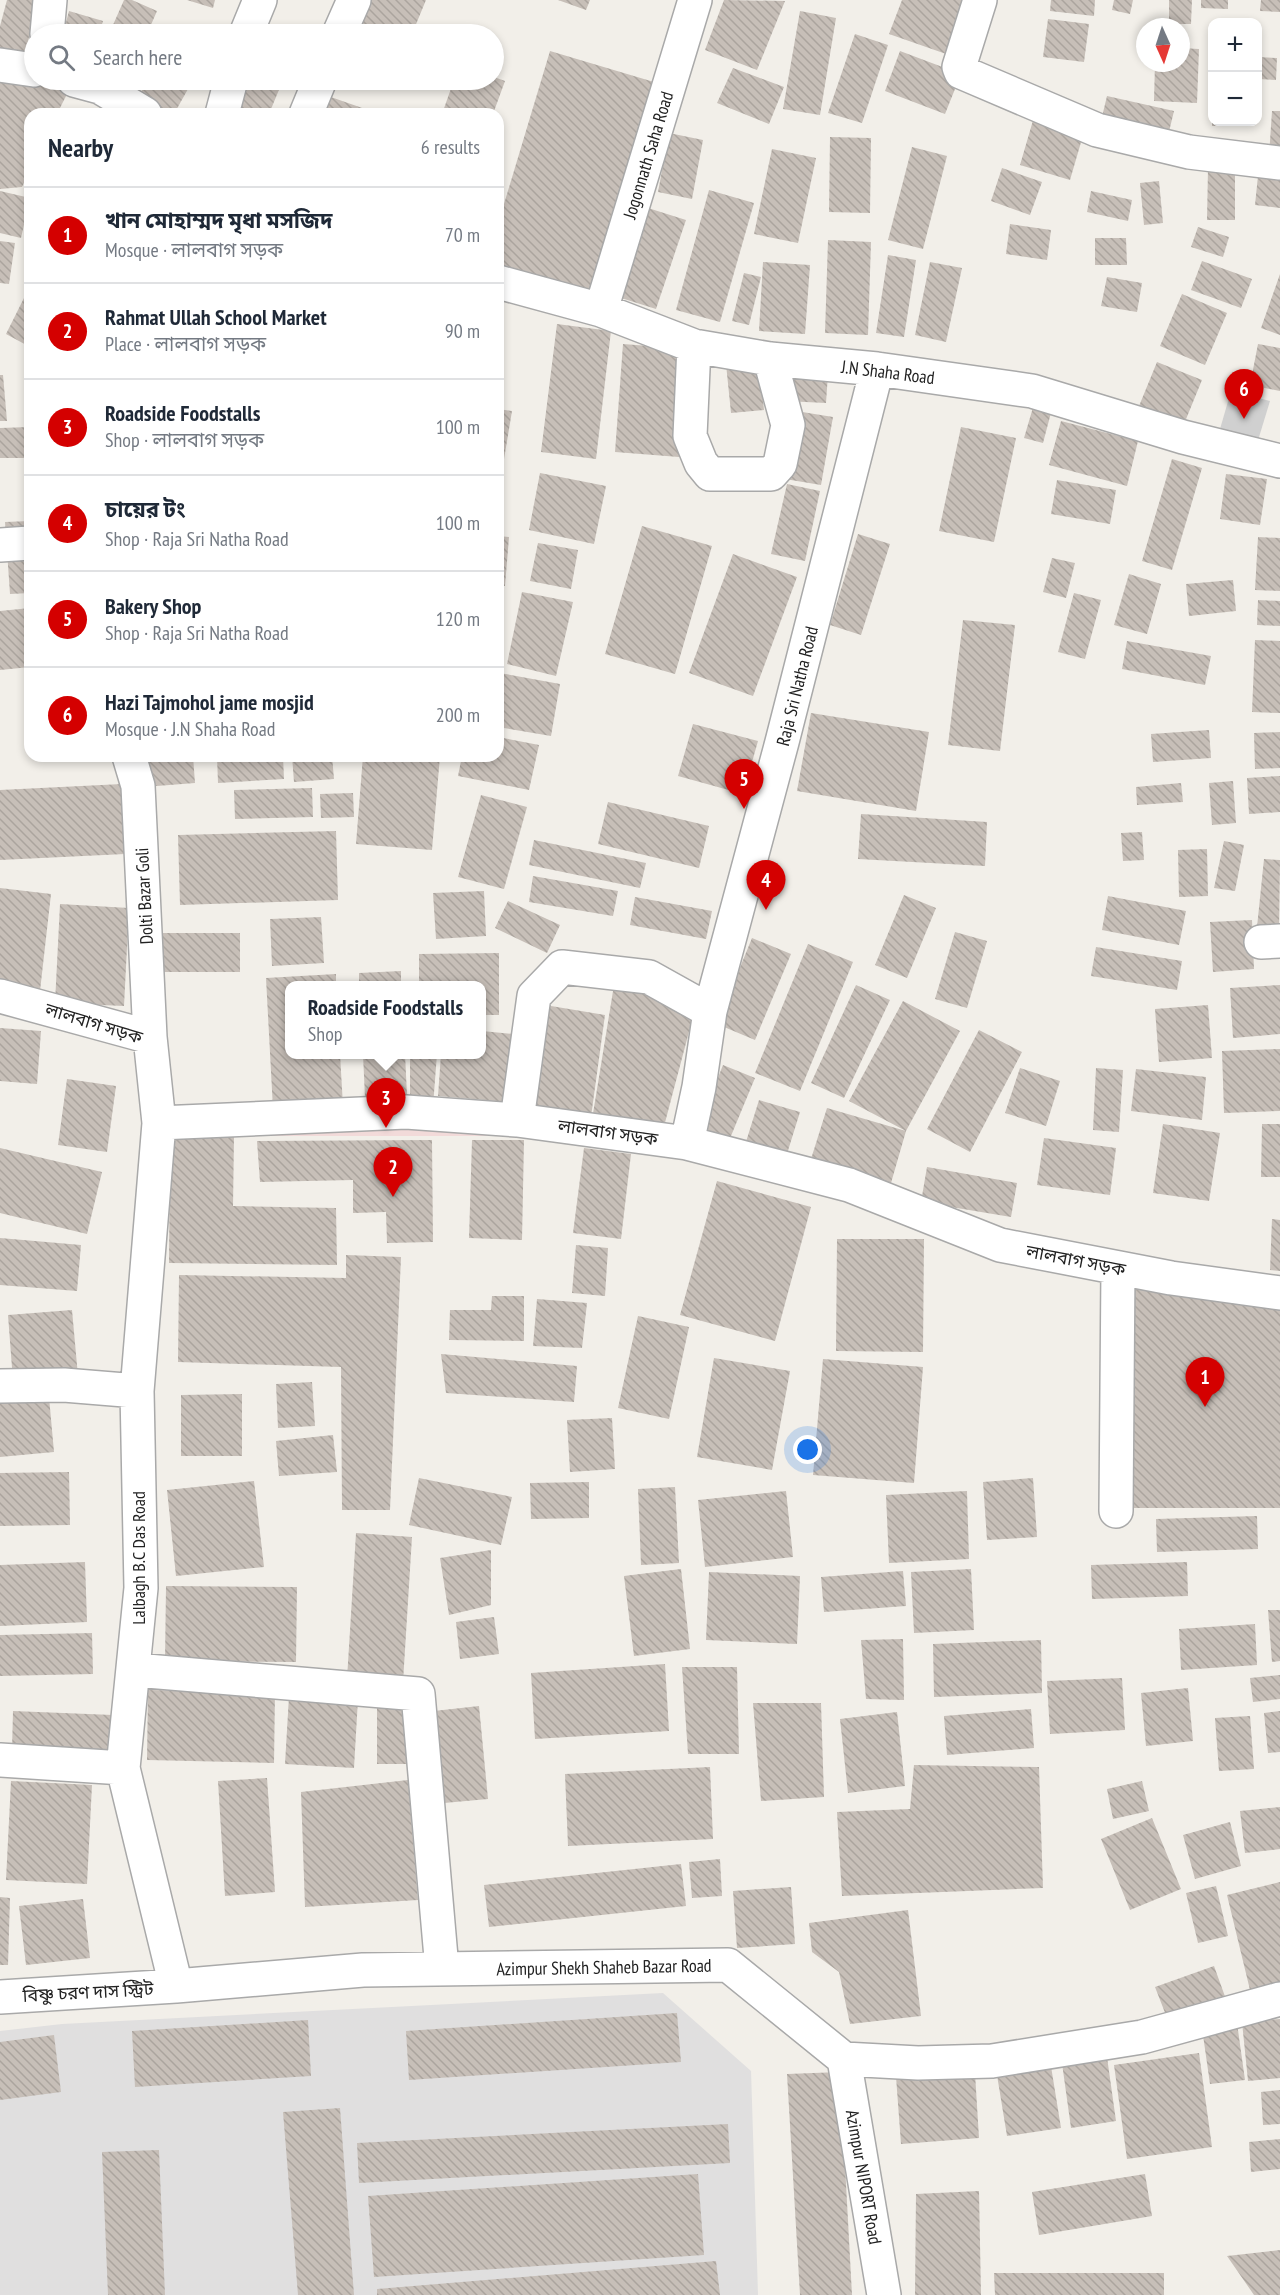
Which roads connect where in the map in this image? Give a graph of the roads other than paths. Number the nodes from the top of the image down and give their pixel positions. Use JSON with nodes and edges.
{"nodes":[{"id":1,"x":50,"y":0,"type":"edge"},
{"id":2,"x":260,"y":0,"type":"edge"},
{"id":3,"x":354,"y":0,"type":"edge"},
{"id":4,"x":695,"y":0,"type":"edge"},
{"id":5,"x":980,"y":0,"type":"edge"},
{"id":6,"x":48,"y":24,"type":"edge"},
{"id":7,"x":250,"y":24,"type":"edge"},
{"id":8,"x":343,"y":24,"type":"edge"},
{"id":9,"x":0,"y":65,"type":"edge"},
{"id":10,"x":24,"y":69,"type":"edge"},
{"id":11,"x":105,"y":90,"type":"edge"},
{"id":12,"x":228,"y":90,"type":"edge"},
{"id":13,"x":316,"y":90,"type":"edge"},
{"id":14,"x":135,"y":108,"type":"edge"},
{"id":15,"x":224,"y":108,"type":"edge"},
{"id":16,"x":308,"y":108,"type":"edge"},
{"id":17,"x":1280,"y":163,"type":"edge"},
{"id":18,"x":504,"y":284,"type":"edge"},
{"id":19,"x":601,"y":310,"type":"junction"},
{"id":20,"x":694,"y":346,"type":"junction"},
{"id":21,"x":770,"y":359,"type":"junction"},
{"id":22,"x":877,"y":369,"type":"junction"},
{"id":23,"x":1280,"y":461,"type":"edge"},
{"id":24,"x":24,"y":543,"type":"edge"},
{"id":25,"x":0,"y":545,"type":"edge"},
{"id":26,"x":131,"y":762,"type":"edge"},
{"id":27,"x":0,"y":996,"type":"edge"},
{"id":28,"x":710,"y":1011,"type":"junction"},
{"id":29,"x":150,"y":1037,"type":"junction"},
{"id":30,"x":517,"y":1119,"type":"junction"},
{"id":31,"x":159,"y":1123,"type":"junction"},
{"id":32,"x":687,"y":1143,"type":"junction"},
{"id":33,"x":1118,"y":1268,"type":"junction"},
{"id":34,"x":1280,"y":1293,"type":"edge"},
{"id":35,"x":0,"y":1386,"type":"edge"},
{"id":36,"x":137,"y":1391,"type":"junction"},
{"id":37,"x":1116,"y":1511,"type":"dead end"},
{"id":38,"x":135,"y":1670,"type":"junction"},
{"id":39,"x":0,"y":1760,"type":"edge"},
{"id":40,"x":123,"y":1768,"type":"junction"},
{"id":41,"x":442,"y":1969,"type":"junction"},
{"id":42,"x":176,"y":1986,"type":"junction"},
{"id":43,"x":0,"y":1997,"type":"edge"},
{"id":44,"x":1280,"y":1999,"type":"edge"},
{"id":45,"x":844,"y":2059,"type":"junction"},
{"id":46,"x":884,"y":2295,"type":"edge"}],
"edges":[{"from":1,"to":6,"type":"street"},
{"from":2,"to":7,"type":"street"},
{"from":3,"to":8,"type":"street"},
{"from":4,"to":19,"type":"street","name":"Jogonnath Saha Road"},
{"from":5,"to":17,"type":"street"},
{"from":9,"to":10,"type":"street"},
{"from":11,"to":14,"type":"street"},
{"from":12,"to":15,"type":"street"},
{"from":13,"to":16,"type":"street"},
{"from":18,"to":19,"type":"street","name":"J.N Shaha Road"},
{"from":19,"to":20,"type":"street","name":"J.N Shaha Road"},
{"from":20,"to":21,"type":"street","name":"J.N Shaha Road"},
{"from":20,"to":21,"type":"street"},
{"from":21,"to":22,"type":"street","name":"J.N Shaha Road"},
{"from":22,"to":23,"type":"street","name":"J.N Shaha Road"},
{"from":22,"to":28,"type":"street","name":"Raja Sri Natha Road"},
{"from":24,"to":25,"type":"street"},
{"from":26,"to":29,"type":"street","name":"Dolti Bazar Goli"},
{"from":27,"to":29,"type":"street","name":"লালবাগ সড়ক"},
{"from":28,"to":30,"type":"street"},
{"from":28,"to":32,"type":"street","name":"Raja Sri Natha Road"},
{"from":29,"to":31,"type":"street","name":"লালবাগ সড়ক"},
{"from":30,"to":31,"type":"street","name":"লালবাগ সড়ক"},
{"from":30,"to":32,"type":"street","name":"লালবাগ সড়ক"},
{"from":31,"to":36,"type":"street","name":"Lalbagh B.C Das Road"},
{"from":32,"to":33,"type":"street","name":"লালবাগ সড়ক"},
{"from":33,"to":34,"type":"street","name":"লালবাগ সড়ক"},
{"from":33,"to":37,"type":"street"},
{"from":35,"to":36,"type":"street"},
{"from":36,"to":38,"type":"street","name":"Lalbagh B.C Das Road"},
{"from":38,"to":40,"type":"street","name":"Lalbagh B.C Das Road"},
{"from":38,"to":41,"type":"street"},
{"from":39,"to":40,"type":"street"},
{"from":40,"to":42,"type":"street","name":"Lalbagh B.C Das Road"},
{"from":41,"to":42,"type":"street","name":"Azimpur Shekh Shaheb Bazar Road"},
{"from":41,"to":45,"type":"street","name":"Azimpur Shekh Shaheb Bazar Road"},
{"from":42,"to":43,"type":"street","name":"বিষ্ণু চরণ দাস স্ট্রিট"},
{"from":44,"to":45,"type":"street"},
{"from":45,"to":46,"type":"street","name":"Azimpur NIPORT Road"}]}
